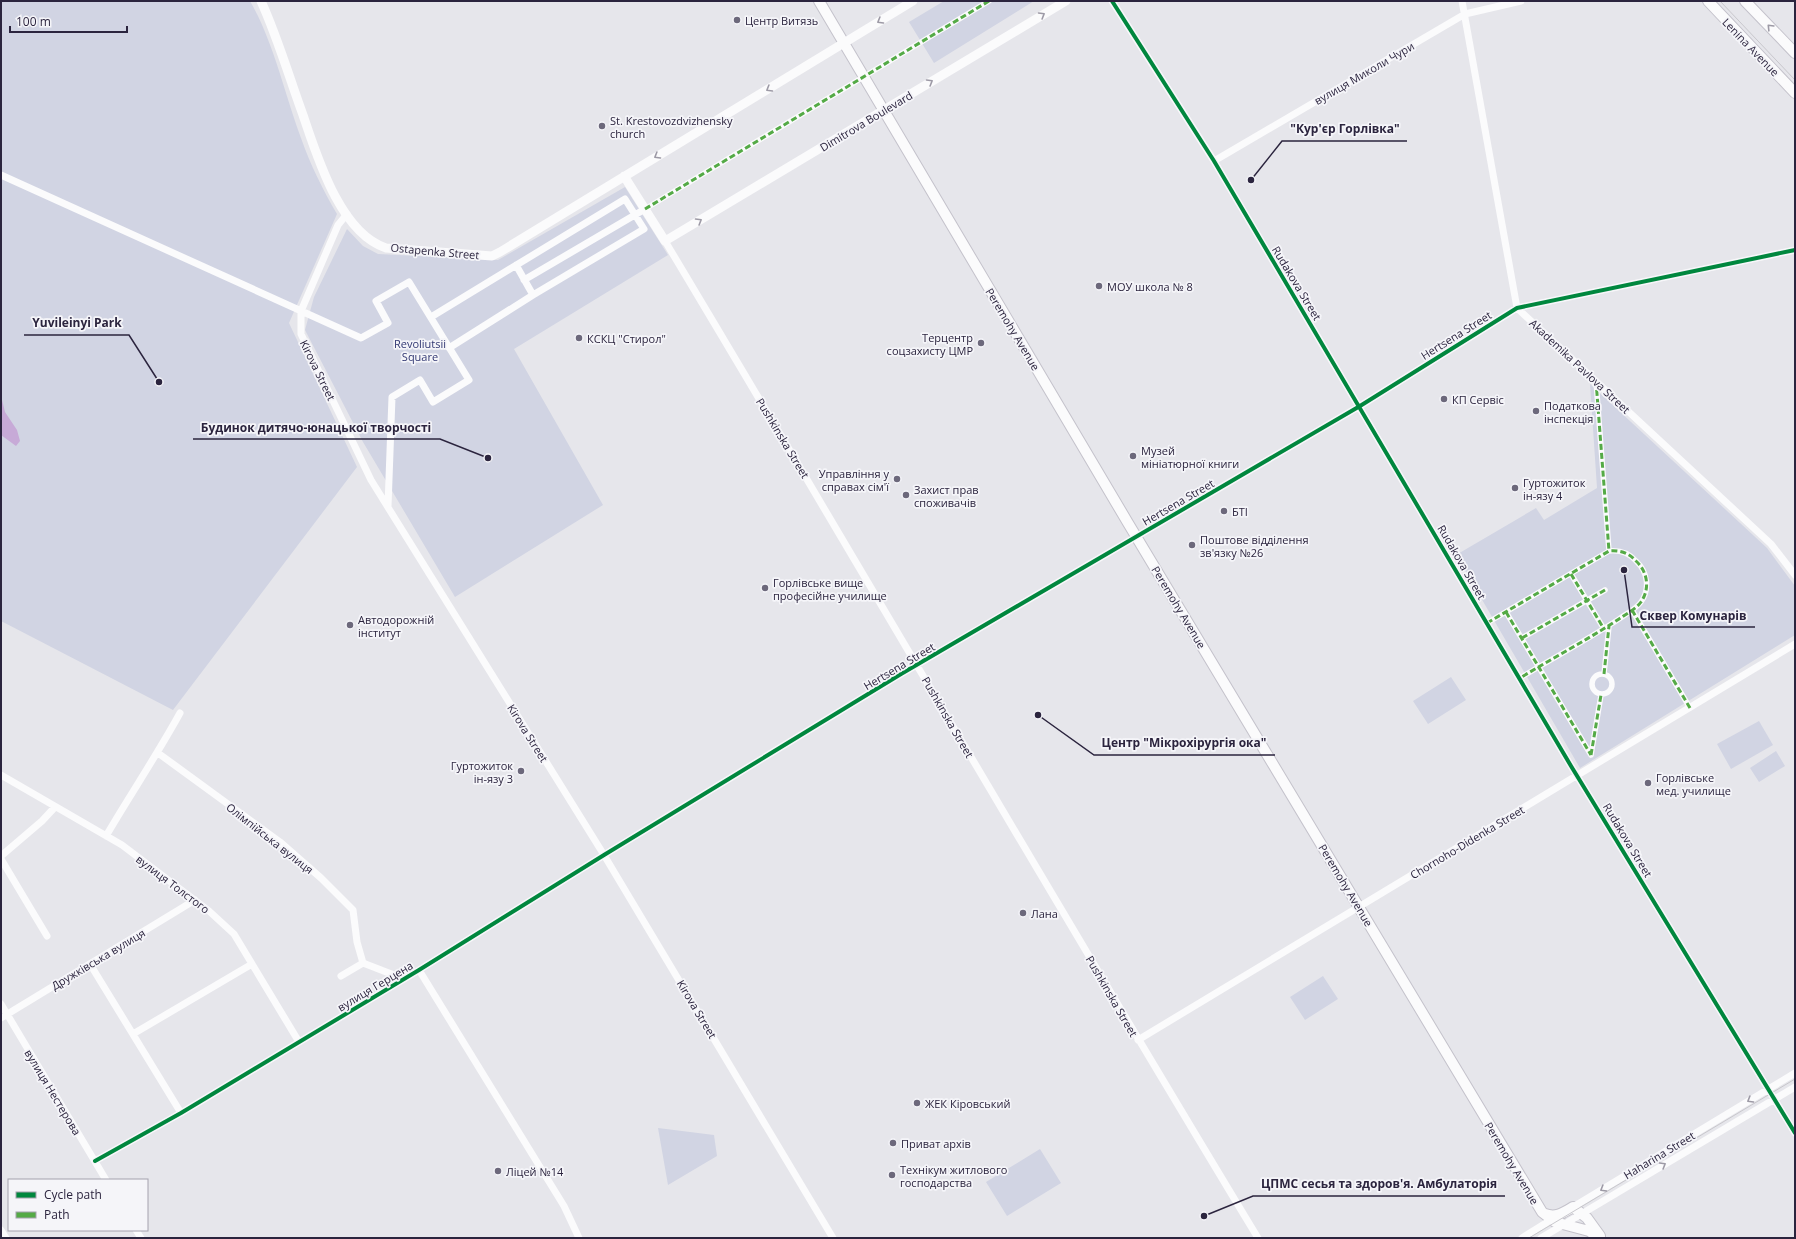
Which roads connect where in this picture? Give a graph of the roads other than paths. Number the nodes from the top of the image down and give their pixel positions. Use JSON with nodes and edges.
{"nodes":[{"id":1,"x":261,"y":1,"type":"edge"},
{"id":2,"x":819,"y":1,"type":"edge"},
{"id":3,"x":913,"y":1,"type":"edge"},
{"id":4,"x":989,"y":1,"type":"edge"},
{"id":5,"x":1066,"y":1,"type":"edge"},
{"id":6,"x":1112,"y":1,"type":"edge"},
{"id":7,"x":1462,"y":1,"type":"edge"},
{"id":8,"x":1521,"y":1,"type":"edge"},
{"id":9,"x":1708,"y":1,"type":"edge"},
{"id":10,"x":1745,"y":1,"type":"edge"},
{"id":11,"x":1465,"y":14,"type":"junction"},
{"id":12,"x":844,"y":43,"type":"junction"},
{"id":13,"x":1795,"y":53,"type":"edge"},
{"id":14,"x":863,"y":76,"type":"junction"},
{"id":15,"x":1795,"y":93,"type":"edge"},
{"id":16,"x":884,"y":111,"type":"junction"},
{"id":17,"x":1214,"y":162,"type":"junction"},
{"id":18,"x":1,"y":175,"type":"edge"},
{"id":19,"x":624,"y":176,"type":"junction"},
{"id":20,"x":645,"y":208,"type":"junction"},
{"id":21,"x":347,"y":214,"type":"junction"},
{"id":22,"x":635,"y":215,"type":"junction"},
{"id":23,"x":665,"y":241,"type":"junction"},
{"id":24,"x":1795,"y":250,"type":"edge"},
{"id":25,"x":516,"y":265,"type":"junction"},
{"id":26,"x":524,"y":280,"type":"junction"},
{"id":27,"x":533,"y":295,"type":"junction"},
{"id":28,"x":1517,"y":308,"type":"junction"},
{"id":29,"x":301,"y":311,"type":"junction"},
{"id":30,"x":430,"y":317,"type":"junction"},
{"id":31,"x":449,"y":348,"type":"junction"},
{"id":32,"x":1596,"y":381,"type":"junction"},
{"id":33,"x":1360,"y":406,"type":"junction"},
{"id":34,"x":388,"y":506,"type":"junction"},
{"id":35,"x":1136,"y":536,"type":"junction"},
{"id":36,"x":1609,"y":551,"type":"junction"},
{"id":37,"x":1571,"y":574,"type":"junction"},
{"id":38,"x":1795,"y":575,"type":"edge"},
{"id":39,"x":1604,"y":590,"type":"dead end"},
{"id":40,"x":1587,"y":600,"type":"junction"},
{"id":41,"x":1632,"y":610,"type":"junction"},
{"id":42,"x":1506,"y":612,"type":"junction"},
{"id":43,"x":1487,"y":623,"type":"junction"},
{"id":44,"x":1606,"y":627,"type":"junction"},
{"id":45,"x":1522,"y":638,"type":"junction"},
{"id":46,"x":1795,"y":644,"type":"edge"},
{"id":47,"x":918,"y":664,"type":"junction"},
{"id":48,"x":1538,"y":667,"type":"junction"},
{"id":49,"x":1604,"y":674,"type":"junction"},
{"id":50,"x":1520,"y":678,"type":"junction"},
{"id":51,"x":1601,"y":695,"type":"junction"},
{"id":52,"x":1690,"y":708,"type":"junction"},
{"id":53,"x":180,"y":713,"type":"dead end"},
{"id":54,"x":158,"y":753,"type":"junction"},
{"id":55,"x":1,"y":775,"type":"edge"},
{"id":56,"x":1578,"y":776,"type":"junction"},
{"id":57,"x":55,"y":807,"type":"junction"},
{"id":58,"x":106,"y":836,"type":"junction"},
{"id":59,"x":604,"y":855,"type":"junction"},
{"id":60,"x":1,"y":858,"type":"edge"},
{"id":61,"x":195,"y":900,"type":"junction"},
{"id":62,"x":1358,"y":906,"type":"junction"},
{"id":63,"x":46,"y":936,"type":"dead end"},
{"id":64,"x":363,"y":963,"type":"junction"},
{"id":65,"x":90,"y":964,"type":"junction"},
{"id":66,"x":252,"y":964,"type":"junction"},
{"id":67,"x":419,"y":970,"type":"junction"},
{"id":68,"x":341,"y":976,"type":"dead end"},
{"id":69,"x":407,"y":977,"type":"junction"},
{"id":70,"x":1,"y":1004,"type":"edge"},
{"id":71,"x":4,"y":1016,"type":"edge"},
{"id":72,"x":133,"y":1034,"type":"junction"},
{"id":73,"x":1138,"y":1040,"type":"junction"},
{"id":74,"x":299,"y":1042,"type":"junction"},
{"id":75,"x":1795,"y":1073,"type":"edge"},
{"id":76,"x":1795,"y":1087,"type":"edge"},
{"id":77,"x":1769,"y":1088,"type":"junction"},
{"id":78,"x":1775,"y":1099,"type":"junction"},
{"id":79,"x":181,"y":1112,"type":"junction"},
{"id":80,"x":1795,"y":1133,"type":"edge"},
{"id":81,"x":95,"y":1161,"type":"junction"},
{"id":82,"x":105,"y":1179,"type":"edge"},
{"id":83,"x":1573,"y":1208,"type":"junction"},
{"id":84,"x":1582,"y":1214,"type":"junction"},
{"id":85,"x":1554,"y":1218,"type":"junction"},
{"id":86,"x":1563,"y":1225,"type":"junction"},
{"id":87,"x":1,"y":1230,"type":"edge"},
{"id":88,"x":6,"y":1238,"type":"edge"},
{"id":89,"x":579,"y":1238,"type":"edge"},
{"id":90,"x":833,"y":1238,"type":"edge"},
{"id":91,"x":1258,"y":1238,"type":"edge"},
{"id":92,"x":1522,"y":1238,"type":"edge"},
{"id":93,"x":1541,"y":1238,"type":"edge"},
{"id":94,"x":1600,"y":1238,"type":"edge"}],
"edges":[{"from":1,"to":21,"type":"street","name":"Ostapenka Street"},
{"from":2,"to":12,"type":"main road","name":"Peremohy Avenue"},
{"from":3,"to":12,"type":"street","one_way":true},
{"from":4,"to":14,"type":"street"},
{"from":16,"to":5,"type":"street","name":"Dimitrova Boulevard","one_way":true},
{"from":6,"to":17,"type":"street","name":"Rudakova Street"},
{"from":7,"to":11,"type":"street"},
{"from":8,"to":11,"type":"street","name":"вулиця Миколи Чури"},
{"from":9,"to":15,"type":"main road","name":"Lenina Avenue"},
{"from":13,"to":10,"type":"main road","one_way":true},
{"from":11,"to":17,"type":"street","name":"вулиця Миколи Чури"},
{"from":11,"to":28,"type":"street"},
{"from":12,"to":14,"type":"main road","name":"Peremohy Avenue"},
{"from":12,"to":19,"type":"street","one_way":true},
{"from":14,"to":16,"type":"main road","name":"Peremohy Avenue"},
{"from":14,"to":20,"type":"street"},
{"from":23,"to":16,"type":"street","name":"Dimitrova Boulevard","one_way":true},
{"from":16,"to":35,"type":"main road","name":"Peremohy Avenue"},
{"from":17,"to":33,"type":"street","name":"Rudakova Street"},
{"from":18,"to":29,"type":"street"},
{"from":19,"to":20,"type":"street","name":"Pushkinska Street"},
{"from":19,"to":21,"type":"street","name":"Ostapenka Street"},
{"from":20,"to":22,"type":"street"},
{"from":20,"to":23,"type":"street","name":"Pushkinska Street"},
{"from":21,"to":29,"type":"street","name":"Kirova Street"},
{"from":22,"to":25,"type":"street"},
{"from":22,"to":26,"type":"street"},
{"from":22,"to":27,"type":"street"},
{"from":23,"to":47,"type":"street","name":"Pushkinska Street"},
{"from":24,"to":28,"type":"street","name":"Hertsena Street"},
{"from":25,"to":26,"type":"street"},
{"from":25,"to":30,"type":"street"},
{"from":26,"to":27,"type":"street"},
{"from":27,"to":31,"type":"street"},
{"from":28,"to":32,"type":"street","name":"Akademika Pavlova Street"},
{"from":28,"to":33,"type":"street","name":"Hertsena Street"},
{"from":29,"to":30,"type":"street"},
{"from":29,"to":34,"type":"street","name":"Kirova Street"},
{"from":30,"to":31,"type":"street"},
{"from":31,"to":34,"type":"street"},
{"from":32,"to":36,"type":"street"},
{"from":32,"to":38,"type":"street","name":"Akademika Pavlova Street"},
{"from":33,"to":35,"type":"street","name":"Hertsena Street"},
{"from":33,"to":43,"type":"street","name":"Rudakova Street"},
{"from":34,"to":59,"type":"street","name":"Kirova Street"},
{"from":35,"to":47,"type":"street","name":"Hertsena Street"},
{"from":35,"to":62,"type":"main road","name":"Peremohy Avenue"},
{"from":36,"to":37,"type":"street"},
{"from":36,"to":41,"type":"street"},
{"from":37,"to":40,"type":"street"},
{"from":37,"to":42,"type":"street"},
{"from":39,"to":40,"type":"street"},
{"from":40,"to":44,"type":"street"},
{"from":40,"to":45,"type":"street"},
{"from":41,"to":44,"type":"street"},
{"from":41,"to":52,"type":"street"},
{"from":42,"to":43,"type":"street"},
{"from":42,"to":45,"type":"street"},
{"from":43,"to":50,"type":"street","name":"Rudakova Street"},
{"from":44,"to":48,"type":"street"},
{"from":44,"to":49,"type":"street"},
{"from":45,"to":48,"type":"street"},
{"from":46,"to":52,"type":"street","name":"Chornoho-Didenka Street"},
{"from":47,"to":59,"type":"street","name":"Hertsena Street"},
{"from":47,"to":73,"type":"street","name":"Pushkinska Street"},
{"from":48,"to":50,"type":"street"},
{"from":48,"to":51,"type":"street"},
{"from":49,"to":51,"type":"street"},
{"from":49,"to":51,"type":"street"},
{"from":50,"to":56,"type":"street","name":"Rudakova Street"},
{"from":52,"to":56,"type":"street","name":"Chornoho-Didenka Street"},
{"from":53,"to":54,"type":"street"},
{"from":54,"to":58,"type":"street"},
{"from":54,"to":64,"type":"street","name":"Олімпійська вулиця"},
{"from":55,"to":57,"type":"street","name":"вулиця Толстого"},
{"from":56,"to":62,"type":"street","name":"Chornoho-Didenka Street"},
{"from":56,"to":77,"type":"street","name":"Rudakova Street"},
{"from":57,"to":58,"type":"street","name":"вулиця Толстого"},
{"from":57,"to":60,"type":"street"},
{"from":58,"to":61,"type":"street","name":"вулиця Толстого"},
{"from":59,"to":67,"type":"street","name":"вулиця Герцена"},
{"from":59,"to":90,"type":"street","name":"Kirova Street"},
{"from":60,"to":63,"type":"street"},
{"from":61,"to":65,"type":"street","name":"Дружківська вулиця"},
{"from":61,"to":66,"type":"street","name":"вулиця Толстого"},
{"from":62,"to":73,"type":"street","name":"Chornoho-Didenka Street"},
{"from":62,"to":85,"type":"main road","name":"Peremohy Avenue"},
{"from":64,"to":68,"type":"street"},
{"from":64,"to":69,"type":"street"},
{"from":65,"to":71,"type":"street","name":"Дружківська вулиця"},
{"from":65,"to":72,"type":"street"},
{"from":66,"to":72,"type":"street"},
{"from":66,"to":74,"type":"street","name":"вулиця Толстого"},
{"from":67,"to":69,"type":"street","name":"вулиця Герцена"},
{"from":67,"to":89,"type":"street"},
{"from":69,"to":74,"type":"street","name":"вулиця Герцена"},
{"from":70,"to":71,"type":"street","name":"вулиця Нестерова"},
{"from":71,"to":81,"type":"street","name":"вулиця Нестерова"},
{"from":72,"to":79,"type":"street"},
{"from":73,"to":91,"type":"street","name":"Pushkinska Street"},
{"from":74,"to":79,"type":"street","name":"вулиця Герцена"},
{"from":75,"to":77,"type":"street","name":"Haharina Street"},
{"from":76,"to":78,"type":"street","name":"Haharina Street"},
{"from":77,"to":78,"type":"street","name":"Rudakova Street"},
{"from":77,"to":83,"type":"street","name":"Haharina Street","one_way":true},
{"from":78,"to":80,"type":"street","name":"Rudakova Street"},
{"from":84,"to":78,"type":"street","name":"Haharina Street","one_way":true},
{"from":79,"to":81,"type":"street"},
{"from":81,"to":82,"type":"street","name":"вулиця Нестерова"},
{"from":83,"to":84,"type":"main road","name":"Peremohy Avenue"},
{"from":83,"to":85,"type":"main road","name":"Haharina Street"},
{"from":84,"to":86,"type":"street","name":"Haharina Street"},
{"from":84,"to":94,"type":"main road","name":"Peremohy Avenue"},
{"from":85,"to":86,"type":"main road","name":"Peremohy Avenue"},
{"from":85,"to":92,"type":"street","name":"Haharina Street"},
{"from":86,"to":93,"type":"street","name":"Haharina Street"},
{"from":86,"to":94,"type":"main road","name":"Peremohy Avenue"},
{"from":87,"to":88,"type":"street"}]}
